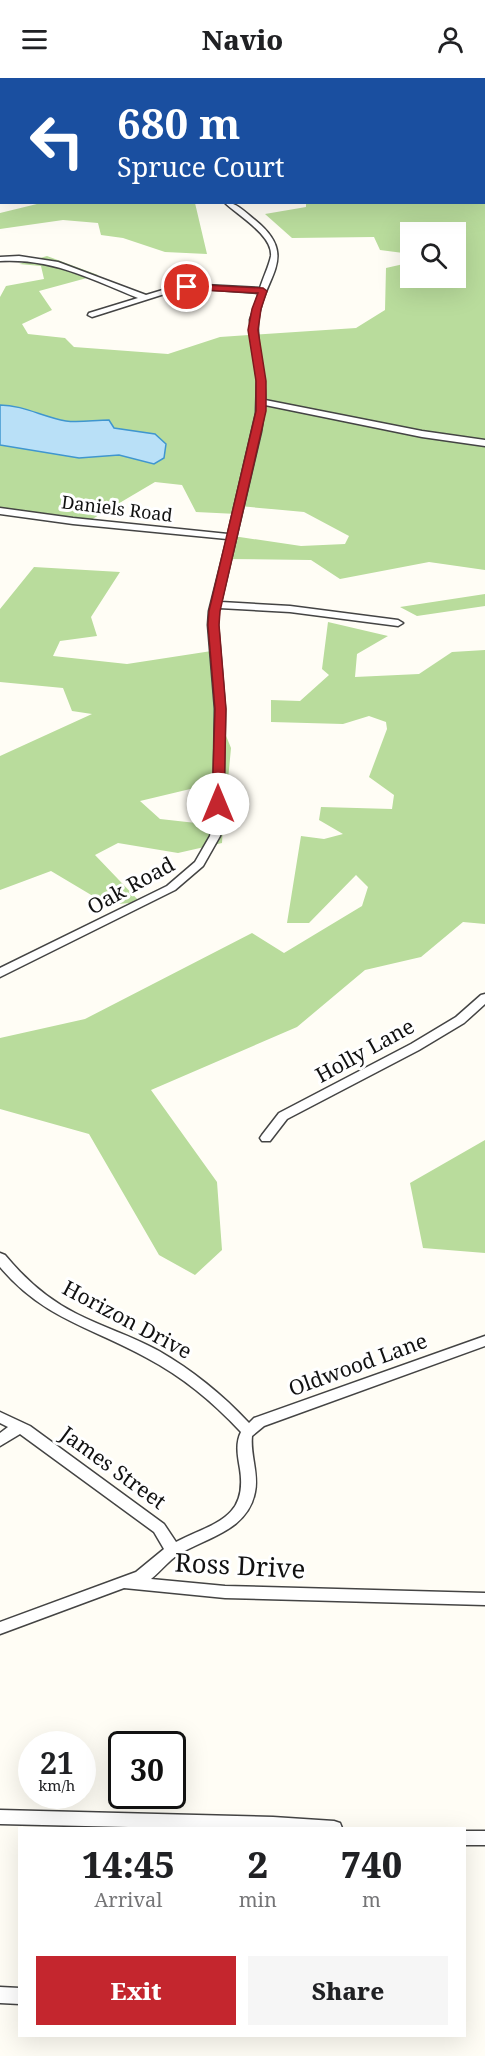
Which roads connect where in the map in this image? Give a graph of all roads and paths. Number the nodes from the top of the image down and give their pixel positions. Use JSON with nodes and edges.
{"nodes":[{"id":1,"x":229,"y":204,"type":"edge"},
{"id":2,"x":0,"y":259,"type":"edge"},
{"id":3,"x":263,"y":291,"type":"junction"},
{"id":4,"x":143,"y":297,"type":"junction"},
{"id":5,"x":92,"y":315,"type":"dead end"},
{"id":6,"x":261,"y":402,"type":"junction"},
{"id":7,"x":485,"y":443,"type":"edge"},
{"id":8,"x":0,"y":511,"type":"edge"},
{"id":9,"x":231,"y":537,"type":"junction"},
{"id":10,"x":216,"y":605,"type":"junction"},
{"id":11,"x":398,"y":623,"type":"dead end"},
{"id":12,"x":0,"y":973,"type":"edge"},
{"id":13,"x":485,"y":998,"type":"edge"},
{"id":14,"x":266,"y":1138,"type":"dead end"},
{"id":15,"x":0,"y":1258,"type":"edge"},
{"id":16,"x":485,"y":1341,"type":"edge"},
{"id":17,"x":0,"y":1417,"type":"edge"},
{"id":18,"x":19,"y":1426,"type":"junction"},
{"id":19,"x":248,"y":1431,"type":"junction"},
{"id":20,"x":0,"y":1441,"type":"edge"},
{"id":21,"x":173,"y":1550,"type":"junction"},
{"id":22,"x":124,"y":1582,"type":"junction"},
{"id":23,"x":485,"y":1599,"type":"edge"},
{"id":24,"x":0,"y":1628,"type":"edge"},
{"id":25,"x":0,"y":1817,"type":"edge"},
{"id":26,"x":319,"y":1827,"type":"edge"},
{"id":27,"x":466,"y":1838,"type":"edge"},
{"id":28,"x":485,"y":1838,"type":"edge"},
{"id":29,"x":0,"y":1995,"type":"edge"},
{"id":30,"x":18,"y":1996,"type":"edge"}],
"edges":[{"from":1,"to":3,"type":"street","name":"Oak Road"},
{"from":2,"to":4,"type":"street"},
{"from":3,"to":4,"type":"street"},
{"from":3,"to":6,"type":"street","name":"Oak Road"},
{"from":4,"to":5,"type":"street"},
{"from":6,"to":7,"type":"street"},
{"from":6,"to":9,"type":"street","name":"Oak Road"},
{"from":8,"to":9,"type":"street","name":"Daniels Road"},
{"from":9,"to":10,"type":"street","name":"Oak Road"},
{"from":10,"to":11,"type":"street"},
{"from":10,"to":12,"type":"street","name":"Oak Road"},
{"from":13,"to":14,"type":"street","name":"Holly Lane"},
{"from":15,"to":19,"type":"street","name":"Horizon Drive"},
{"from":16,"to":19,"type":"street","name":"Oldwood Lane"},
{"from":17,"to":18,"type":"street","name":"James Street"},
{"from":18,"to":20,"type":"street"},
{"from":18,"to":21,"type":"street","name":"James Street"},
{"from":19,"to":21,"type":"street"},
{"from":21,"to":22,"type":"street"},
{"from":22,"to":23,"type":"street","name":"Ross Drive"},
{"from":22,"to":24,"type":"street","name":"Ross Drive"},
{"from":25,"to":26,"type":"street"},
{"from":27,"to":28,"type":"street"},
{"from":29,"to":30,"type":"street"}]}
